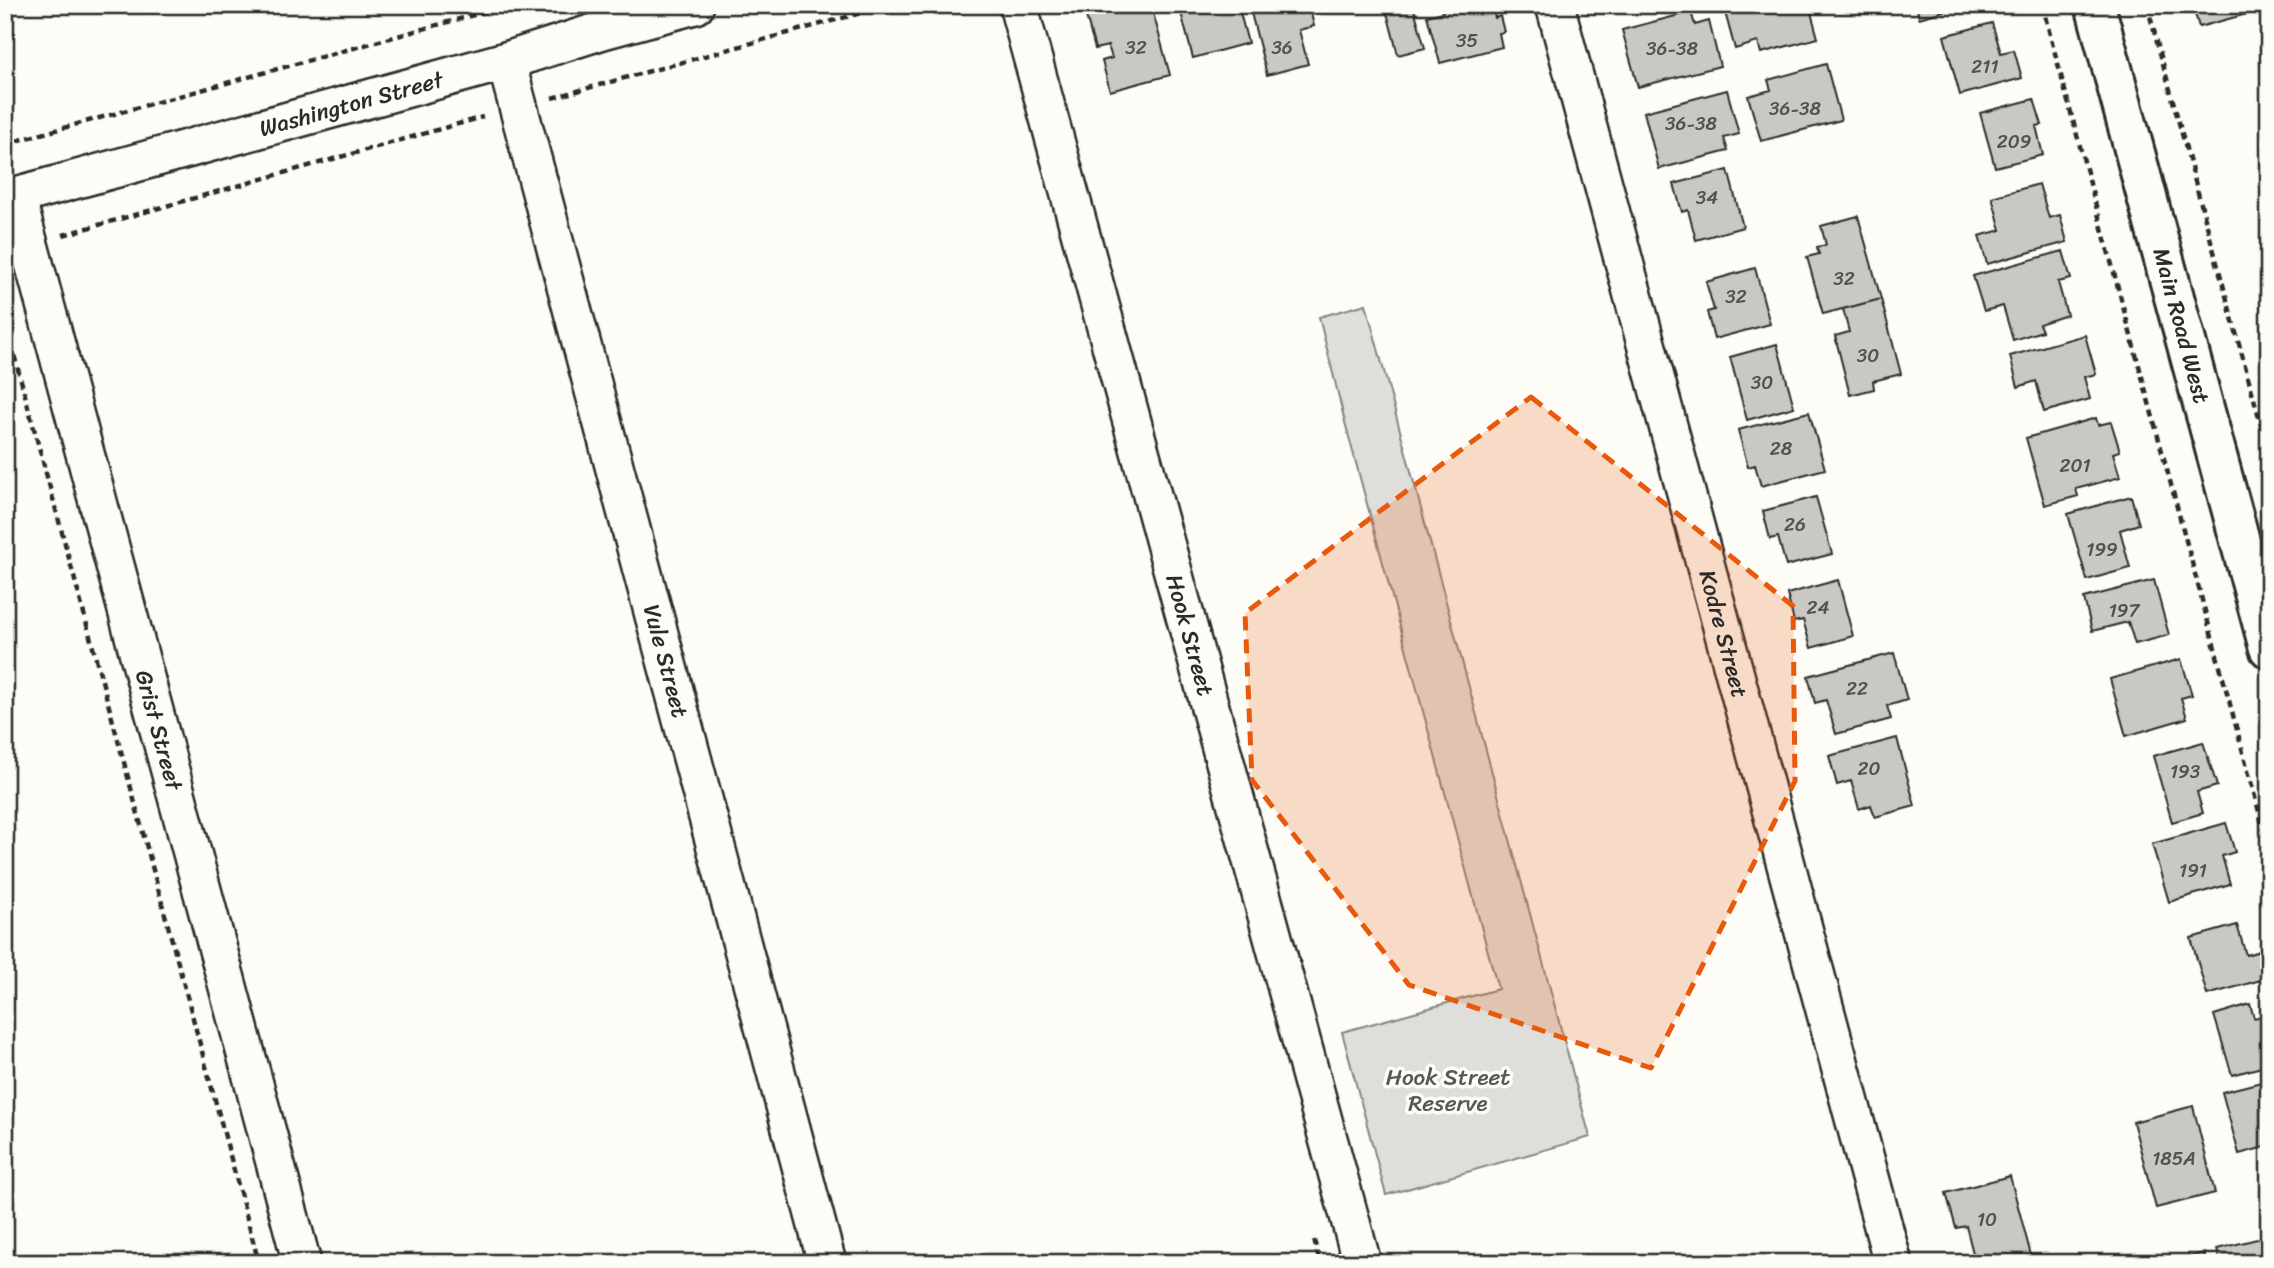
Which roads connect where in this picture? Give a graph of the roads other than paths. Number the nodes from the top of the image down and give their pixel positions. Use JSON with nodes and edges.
{"nodes":[{"id":1,"x":695,"y":5,"type":"edge"},
{"id":2,"x":1018,"y":5,"type":"edge"},
{"id":3,"x":1555,"y":5,"type":"edge"},
{"id":4,"x":2095,"y":5,"type":"edge"},
{"id":5,"x":600,"y":18,"type":"edge"},
{"id":6,"x":506,"y":61,"type":"junction"},
{"id":7,"x":11,"y":197,"type":"edge"},
{"id":8,"x":2269,"y":648,"type":"edge"},
{"id":9,"x":302,"y":1263,"type":"edge"},
{"id":10,"x":827,"y":1263,"type":"edge"},
{"id":11,"x":1362,"y":1263,"type":"edge"},
{"id":12,"x":1893,"y":1263,"type":"edge"}],
"edges":[{"from":1,"to":5,"type":"street","name":"Washington Street"},
{"from":2,"to":11,"type":"street","name":"Hook Street"},
{"from":3,"to":12,"type":"street","name":"Kodre Street"},
{"from":4,"to":8,"type":"main road","name":"Main Road West"},
{"from":5,"to":6,"type":"street","name":"Washington Street"},
{"from":6,"to":7,"type":"street","name":"Washington Street"},
{"from":6,"to":10,"type":"street","name":"Vule Street"},
{"from":7,"to":9,"type":"street","name":"Grist Street"}]}
